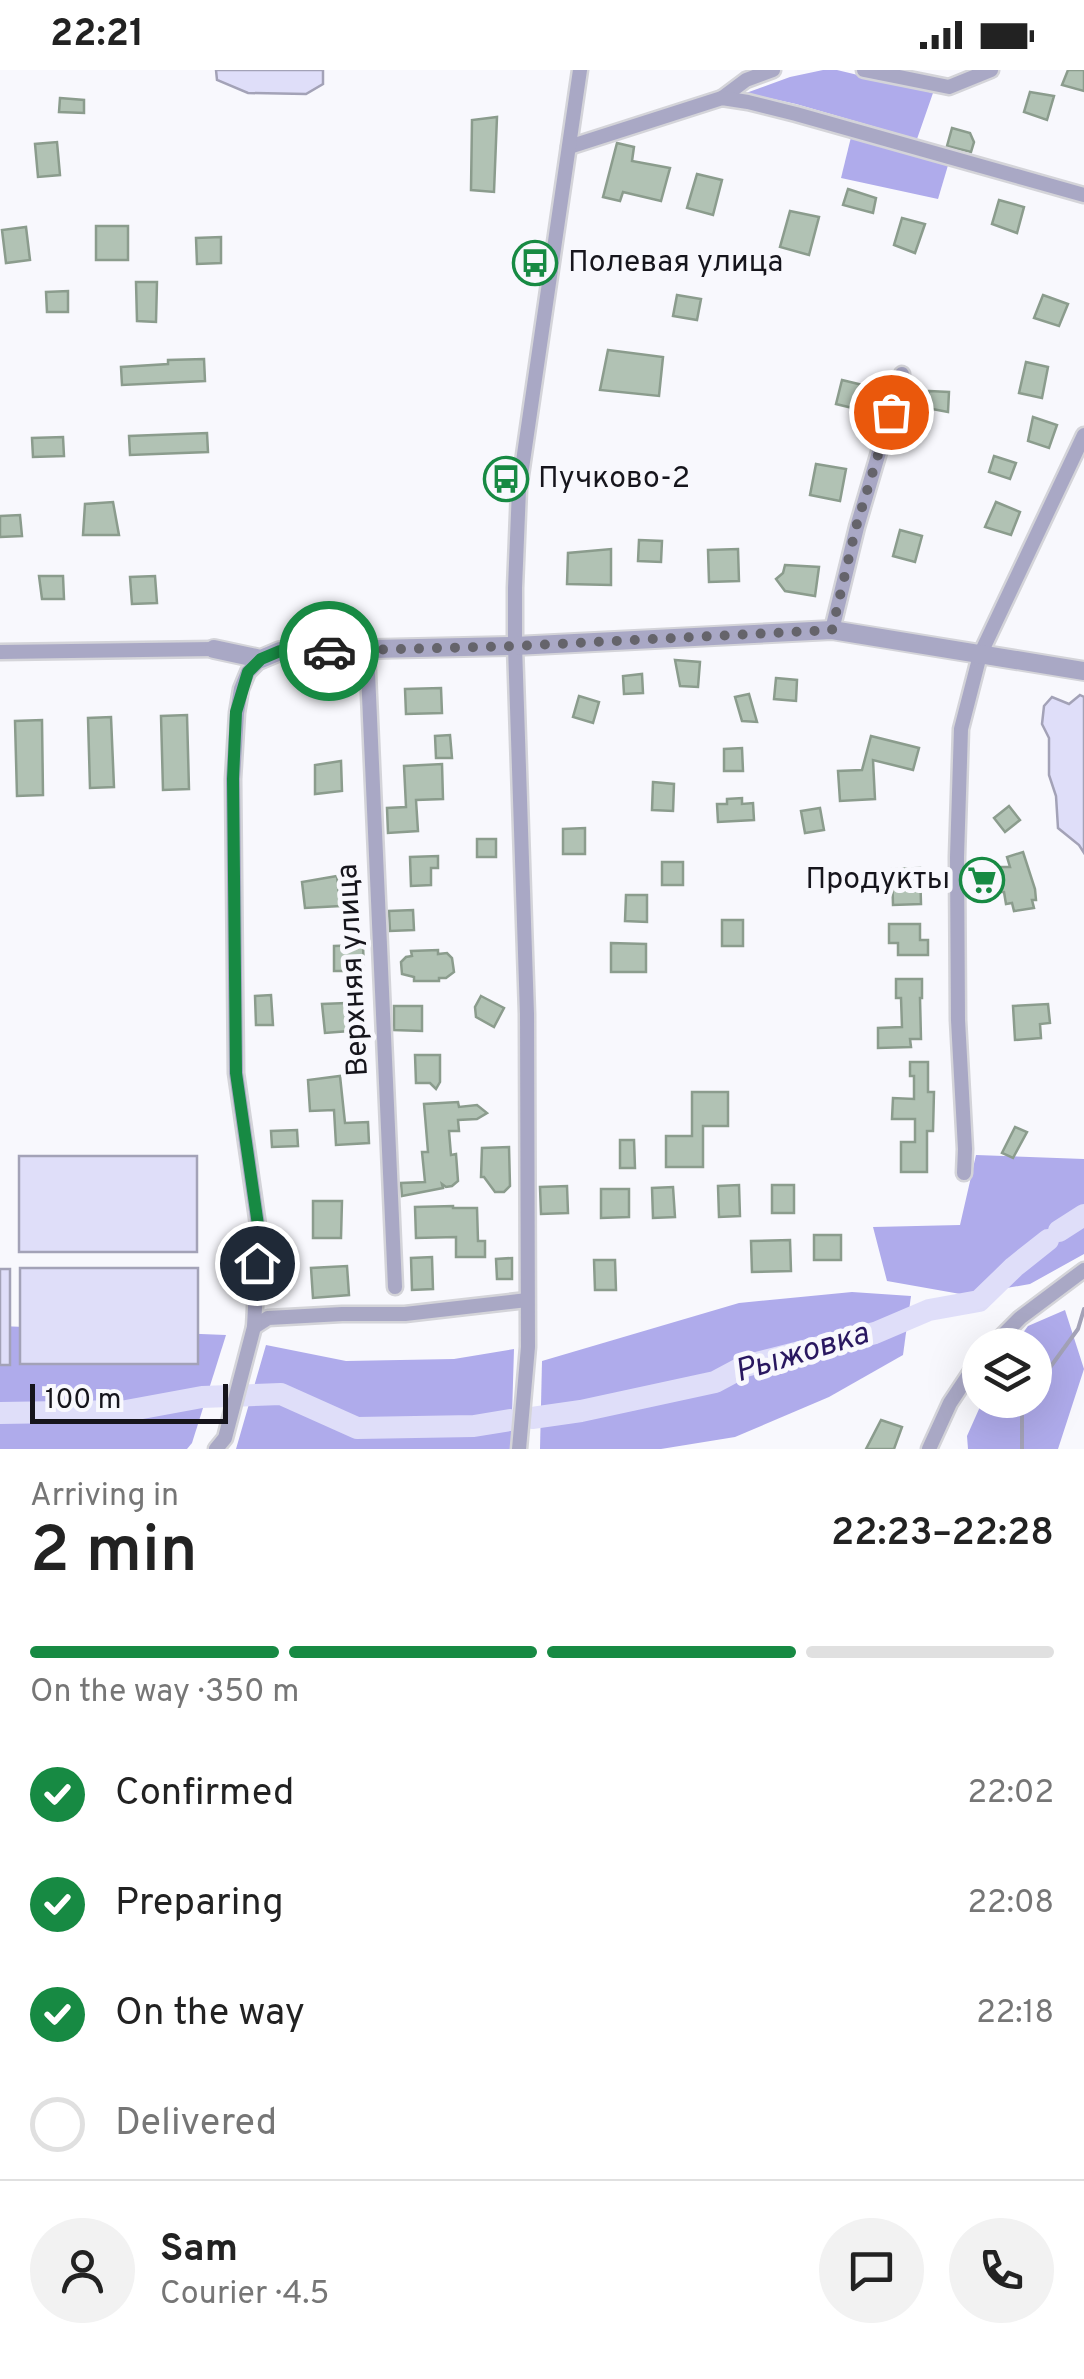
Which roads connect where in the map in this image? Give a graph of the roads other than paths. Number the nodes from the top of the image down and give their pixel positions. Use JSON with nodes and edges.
{"nodes":[{"id":1,"x":580,"y":70,"type":"edge"},
{"id":2,"x":772,"y":70,"type":"edge"},
{"id":3,"x":864,"y":70,"type":"edge"},
{"id":4,"x":991,"y":70,"type":"edge"},
{"id":5,"x":722,"y":98,"type":"junction"},
{"id":6,"x":569,"y":147,"type":"junction"},
{"id":7,"x":1084,"y":195,"type":"edge"},
{"id":8,"x":902,"y":374,"type":"dead end"},
{"id":9,"x":1084,"y":435,"type":"edge"},
{"id":10,"x":832,"y":630,"type":"junction"},
{"id":11,"x":516,"y":646,"type":"junction"},
{"id":12,"x":214,"y":648,"type":"joint"},
{"id":13,"x":367,"y":650,"type":"junction"},
{"id":14,"x":0,"y":652,"type":"edge"},
{"id":15,"x":980,"y":656,"type":"junction"},
{"id":16,"x":261,"y":659,"type":"junction"},
{"id":17,"x":1084,"y":671,"type":"edge"},
{"id":18,"x":964,"y":1173,"type":"dead end"},
{"id":19,"x":1081,"y":1271,"type":"edge"},
{"id":20,"x":395,"y":1288,"type":"dead end"},
{"id":21,"x":526,"y":1300,"type":"junction"},
{"id":22,"x":254,"y":1327,"type":"junction"},
{"id":23,"x":1010,"y":1328,"type":"edge"},
{"id":24,"x":962,"y":1385,"type":"edge"},
{"id":25,"x":221,"y":1444,"type":"edge"},
{"id":26,"x":519,"y":1449,"type":"edge"},
{"id":27,"x":928,"y":1449,"type":"edge"}],
"edges":[{"from":1,"to":6,"type":"street"},
{"from":2,"to":5,"type":"street"},
{"from":3,"to":4,"type":"street"},
{"from":5,"to":6,"type":"street"},
{"from":5,"to":7,"type":"street"},
{"from":6,"to":11,"type":"street"},
{"from":8,"to":10,"type":"street"},
{"from":9,"to":15,"type":"street"},
{"from":10,"to":11,"type":"street"},
{"from":10,"to":15,"type":"street"},
{"from":11,"to":13,"type":"street"},
{"from":11,"to":21,"type":"street"},
{"from":12,"to":14,"type":"street"},
{"from":12,"to":16,"type":"street"},
{"from":13,"to":16,"type":"street"},
{"from":13,"to":20,"type":"street","name":"Верхняя улица"},
{"from":15,"to":17,"type":"street"},
{"from":15,"to":18,"type":"street"},
{"from":16,"to":22,"type":"street"},
{"from":19,"to":23,"type":"street"},
{"from":21,"to":22,"type":"street"},
{"from":21,"to":26,"type":"street"},
{"from":22,"to":25,"type":"street"},
{"from":24,"to":27,"type":"street"}]}
